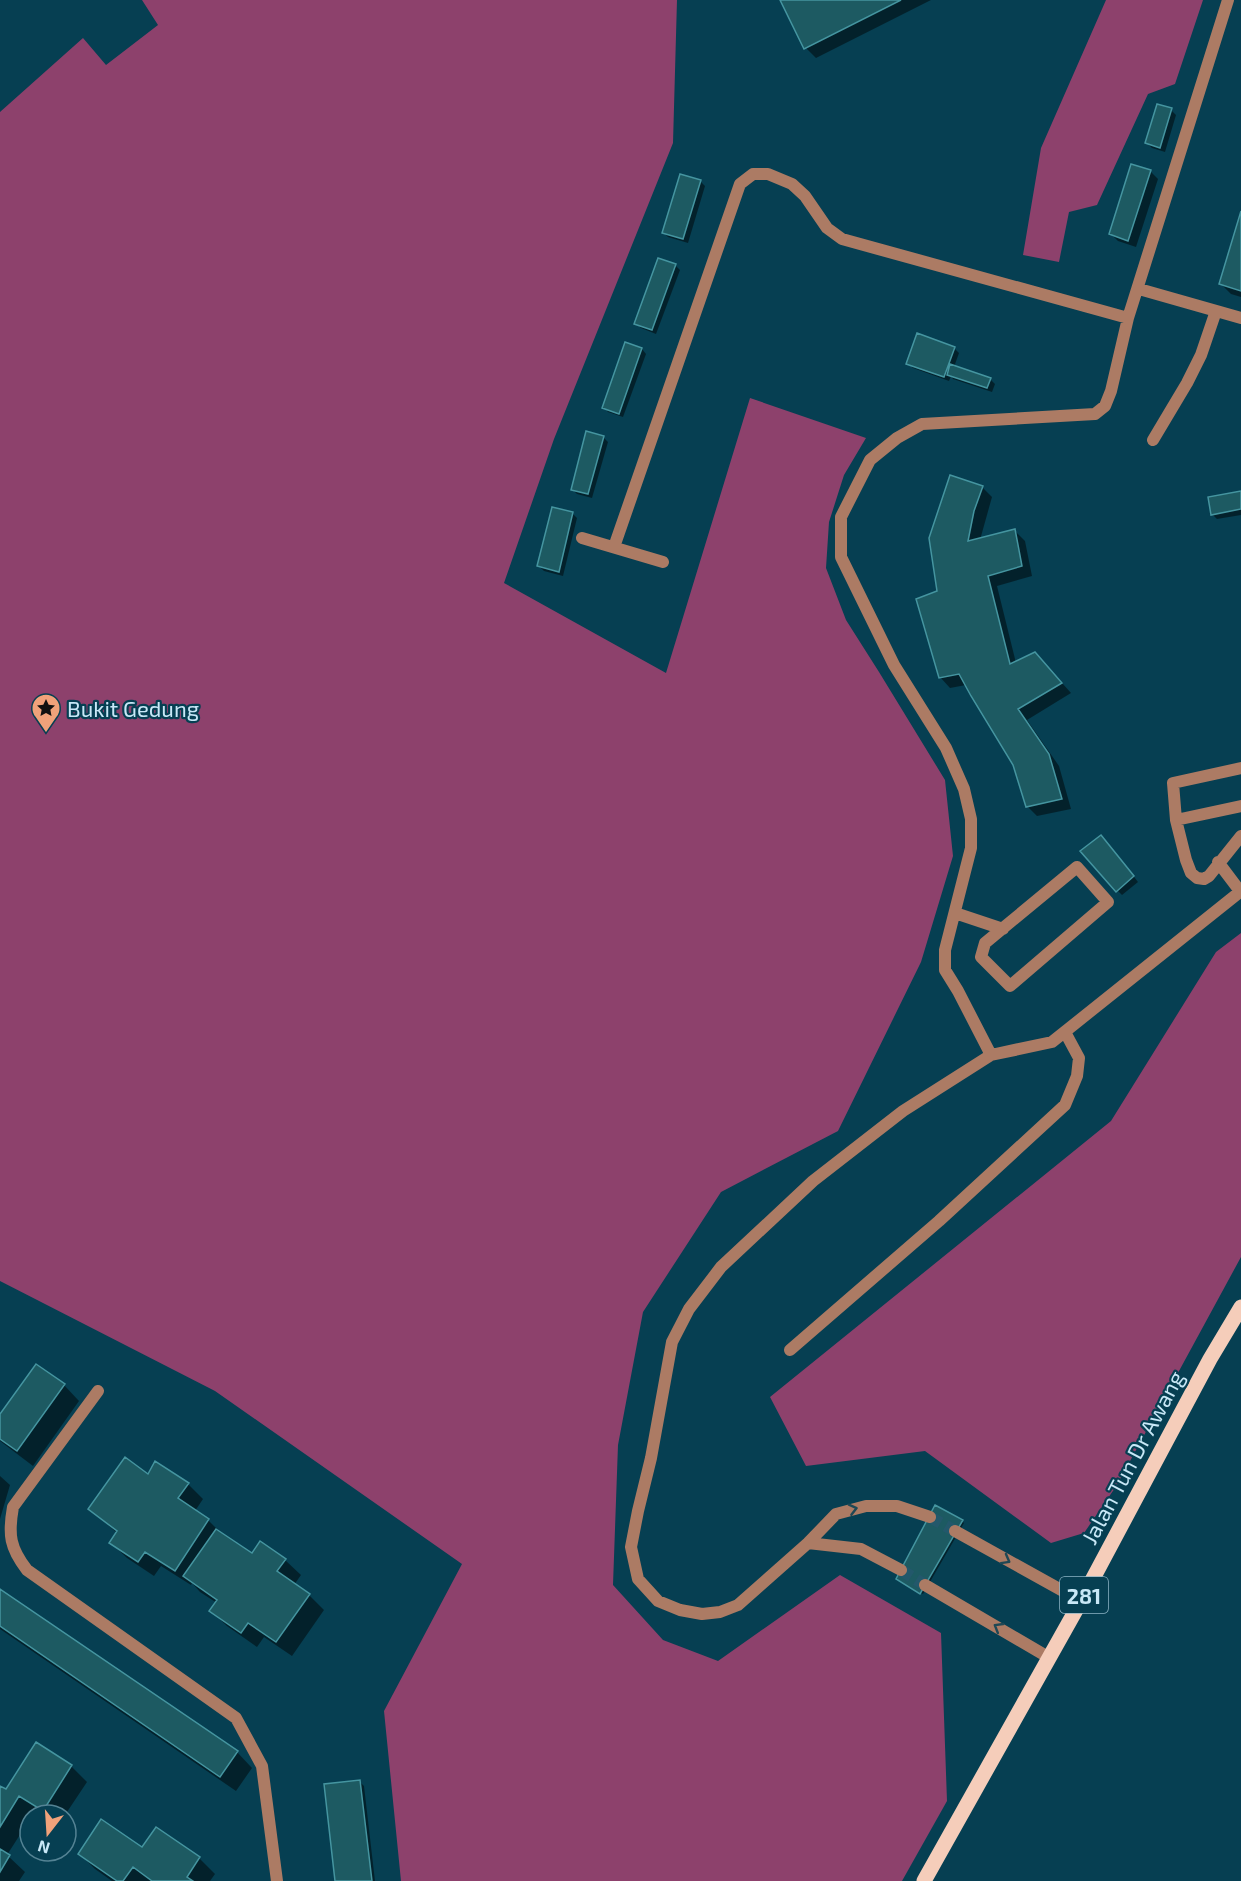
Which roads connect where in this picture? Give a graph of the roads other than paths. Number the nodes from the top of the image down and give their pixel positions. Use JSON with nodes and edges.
{"nodes":[{"id":1,"x":1228,"y":0,"type":"edge"},
{"id":2,"x":1139,"y":289,"type":"junction"},
{"id":3,"x":1216,"y":310,"type":"junction"},
{"id":4,"x":1128,"y":318,"type":"junction"},
{"id":5,"x":1241,"y":318,"type":"edge"},
{"id":6,"x":1153,"y":440,"type":"dead end"},
{"id":7,"x":582,"y":538,"type":"dead end"},
{"id":8,"x":614,"y":547,"type":"junction"},
{"id":9,"x":663,"y":562,"type":"dead end"},
{"id":10,"x":1241,"y":768,"type":"edge"},
{"id":11,"x":1241,"y":806,"type":"edge"},
{"id":12,"x":1176,"y":820,"type":"junction"},
{"id":13,"x":1241,"y":836,"type":"edge"},
{"id":14,"x":1218,"y":862,"type":"junction"},
{"id":15,"x":1240,"y":891,"type":"edge"},
{"id":16,"x":955,"y":913,"type":"junction"},
{"id":17,"x":1003,"y":928,"type":"junction"},
{"id":18,"x":1065,"y":1032,"type":"junction"},
{"id":19,"x":991,"y":1055,"type":"junction"},
{"id":20,"x":1241,"y":1306,"type":"edge"},
{"id":21,"x":790,"y":1350,"type":"dead end"},
{"id":22,"x":98,"y":1391,"type":"dead end"},
{"id":23,"x":930,"y":1517,"type":"tunnel mouth"},
{"id":24,"x":955,"y":1531,"type":"tunnel mouth"},
{"id":25,"x":808,"y":1543,"type":"junction"},
{"id":26,"x":901,"y":1570,"type":"tunnel mouth"},
{"id":27,"x":925,"y":1584,"type":"tunnel mouth"},
{"id":28,"x":1081,"y":1601,"type":"junction"},
{"id":29,"x":1048,"y":1657,"type":"junction"},
{"id":30,"x":277,"y":1881,"type":"edge"},
{"id":31,"x":924,"y":1881,"type":"edge"}],
"edges":[{"from":1,"to":2,"type":"street"},
{"from":2,"to":3,"type":"street"},
{"from":2,"to":4,"type":"street"},
{"from":3,"to":5,"type":"street"},
{"from":3,"to":6,"type":"street"},
{"from":4,"to":8,"type":"street"},
{"from":4,"to":16,"type":"street"},
{"from":7,"to":8,"type":"street"},
{"from":8,"to":9,"type":"street"},
{"from":10,"to":12,"type":"street"},
{"from":11,"to":12,"type":"street"},
{"from":12,"to":14,"type":"street"},
{"from":13,"to":14,"type":"street"},
{"from":14,"to":15,"type":"street"},
{"from":15,"to":18,"type":"street"},
{"from":16,"to":17,"type":"street"},
{"from":16,"to":19,"type":"street"},
{"from":17,"to":17,"type":"street"},
{"from":18,"to":19,"type":"street"},
{"from":18,"to":21,"type":"street"},
{"from":19,"to":25,"type":"street"},
{"from":20,"to":28,"type":"main road","name":"Jalan Tun Dr Awang","number":"281"},
{"from":22,"to":30,"type":"street"},
{"from":25,"to":23,"type":"street","one_way":true},
{"from":24,"to":28,"type":"street","one_way":true},
{"from":25,"to":26,"type":"street"},
{"from":29,"to":27,"type":"street","one_way":true},
{"from":28,"to":29,"type":"main road","name":"Jalan Tun Dr Awang","number":"281"},
{"from":29,"to":31,"type":"main road","name":"Jalan Tun Dr Awang","number":"281"}]}
